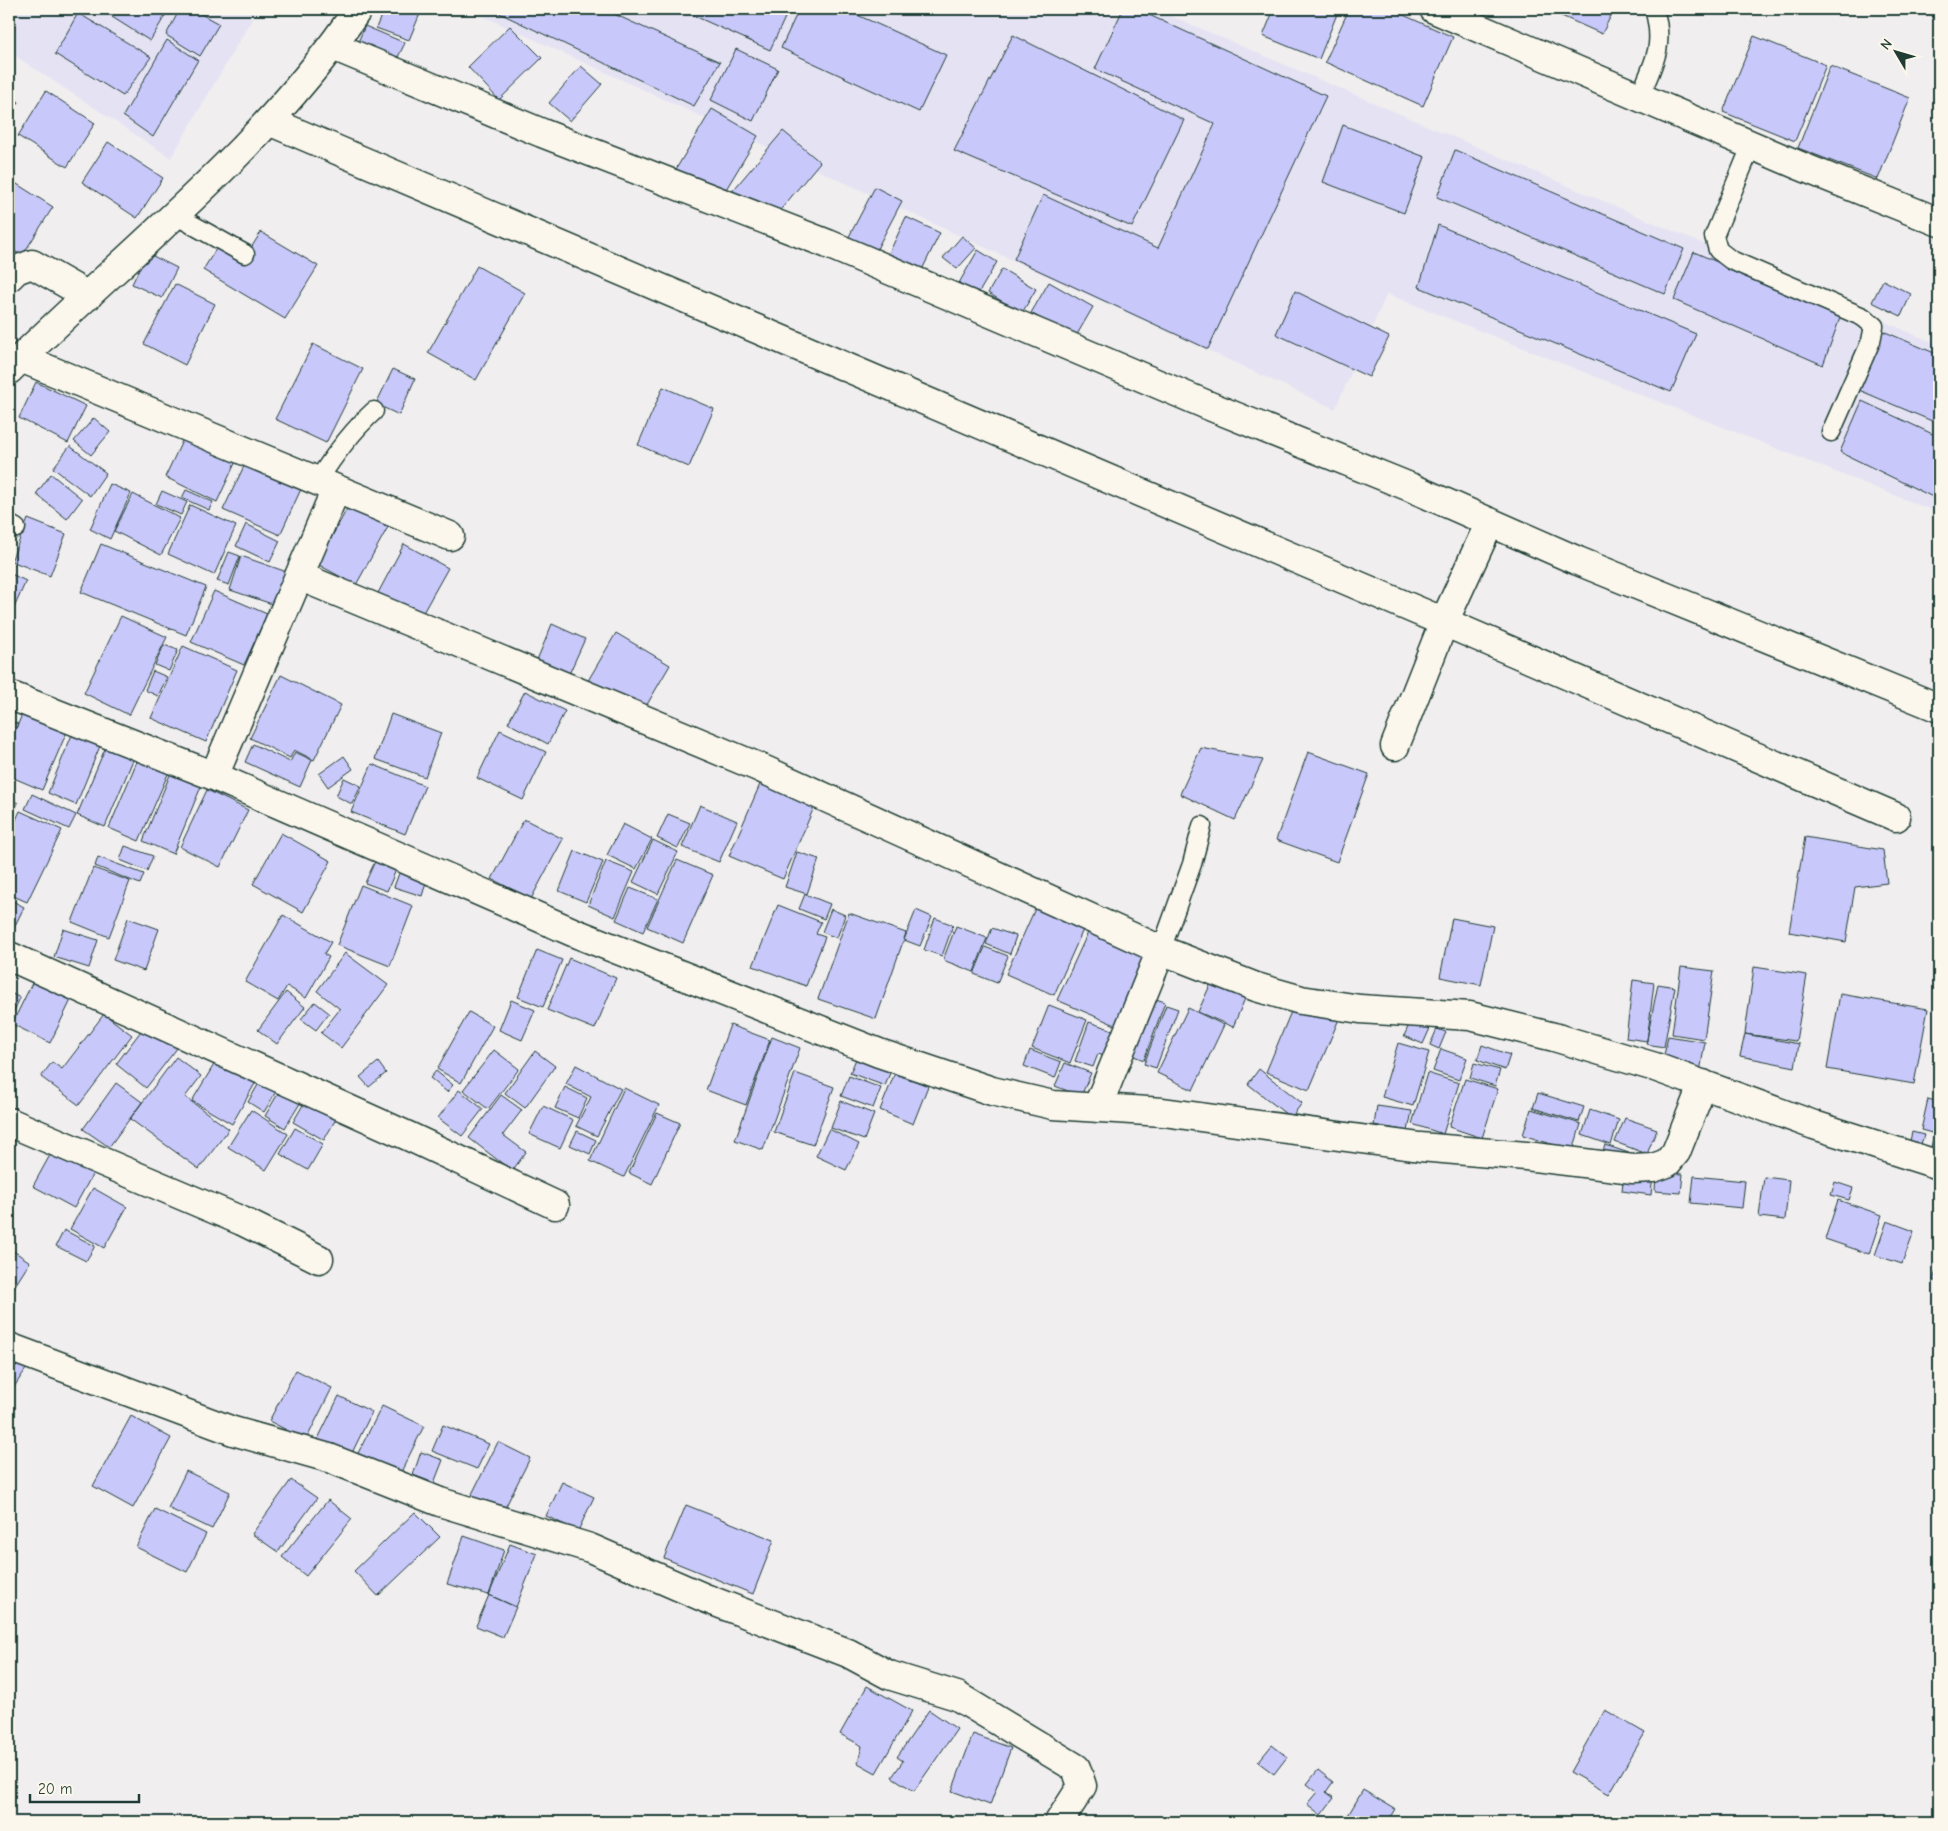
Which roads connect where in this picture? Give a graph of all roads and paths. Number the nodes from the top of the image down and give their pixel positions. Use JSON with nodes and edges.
{"nodes":[{"id":1,"x":358,"y":9,"type":"edge"},
{"id":2,"x":1434,"y":9,"type":"edge"},
{"id":3,"x":1654,"y":9,"type":"edge"},
{"id":4,"x":333,"y":46,"type":"junction"},
{"id":5,"x":1640,"y":96,"type":"junction"},
{"id":6,"x":269,"y":121,"type":"junction"},
{"id":7,"x":1752,"y":144,"type":"junction"},
{"id":8,"x":175,"y":215,"type":"junction"},
{"id":9,"x":1939,"y":222,"type":"edge"},
{"id":10,"x":245,"y":254,"type":"dead end"},
{"id":11,"x":9,"y":277,"type":"edge"},
{"id":12,"x":88,"y":296,"type":"junction"},
{"id":13,"x":15,"y":364,"type":"edge"},
{"id":14,"x":374,"y":411,"type":"dead end"},
{"id":15,"x":1831,"y":432,"type":"dead end"},
{"id":16,"x":327,"y":486,"type":"junction"},
{"id":17,"x":1490,"y":522,"type":"junction"},
{"id":18,"x":450,"y":536,"type":"dead end"},
{"id":19,"x":299,"y":576,"type":"junction"},
{"id":20,"x":1444,"y":622,"type":"junction"},
{"id":21,"x":9,"y":695,"type":"edge"},
{"id":22,"x":1939,"y":708,"type":"edge"},
{"id":23,"x":1395,"y":746,"type":"dead end"},
{"id":24,"x":214,"y":776,"type":"junction"},
{"id":25,"x":1896,"y":817,"type":"dead end"},
{"id":26,"x":1202,"y":826,"type":"dead end"},
{"id":27,"x":1161,"y":950,"type":"junction"},
{"id":28,"x":9,"y":956,"type":"edge"},
{"id":29,"x":1703,"y":1084,"type":"junction"},
{"id":30,"x":1097,"y":1108,"type":"junction"},
{"id":31,"x":9,"y":1122,"type":"edge"},
{"id":32,"x":1939,"y":1165,"type":"edge"},
{"id":33,"x":555,"y":1205,"type":"dead end"},
{"id":34,"x":319,"y":1258,"type":"dead end"},
{"id":35,"x":9,"y":1347,"type":"edge"},
{"id":36,"x":1059,"y":1822,"type":"edge"}],
"edges":[{"from":1,"to":4,"type":"street"},
{"from":2,"to":5,"type":"street"},
{"from":3,"to":5,"type":"lane"},
{"from":4,"to":6,"type":"street"},
{"from":4,"to":17,"type":"street"},
{"from":5,"to":7,"type":"street"},
{"from":6,"to":8,"type":"street"},
{"from":6,"to":20,"type":"street"},
{"from":7,"to":9,"type":"street"},
{"from":7,"to":15,"type":"lane"},
{"from":8,"to":10,"type":"lane"},
{"from":8,"to":12,"type":"street"},
{"from":11,"to":12,"type":"street"},
{"from":12,"to":13,"type":"street"},
{"from":13,"to":16,"type":"street"},
{"from":14,"to":16,"type":"lane"},
{"from":16,"to":18,"type":"street"},
{"from":16,"to":19,"type":"street"},
{"from":17,"to":20,"type":"street"},
{"from":17,"to":22,"type":"street"},
{"from":19,"to":24,"type":"street"},
{"from":19,"to":27,"type":"street"},
{"from":20,"to":23,"type":"street"},
{"from":20,"to":25,"type":"street"},
{"from":21,"to":24,"type":"street"},
{"from":24,"to":30,"type":"street"},
{"from":26,"to":27,"type":"lane"},
{"from":27,"to":29,"type":"street"},
{"from":27,"to":30,"type":"street"},
{"from":28,"to":33,"type":"street"},
{"from":29,"to":30,"type":"street"},
{"from":29,"to":32,"type":"street"},
{"from":31,"to":34,"type":"street"},
{"from":35,"to":36,"type":"street"}]}
